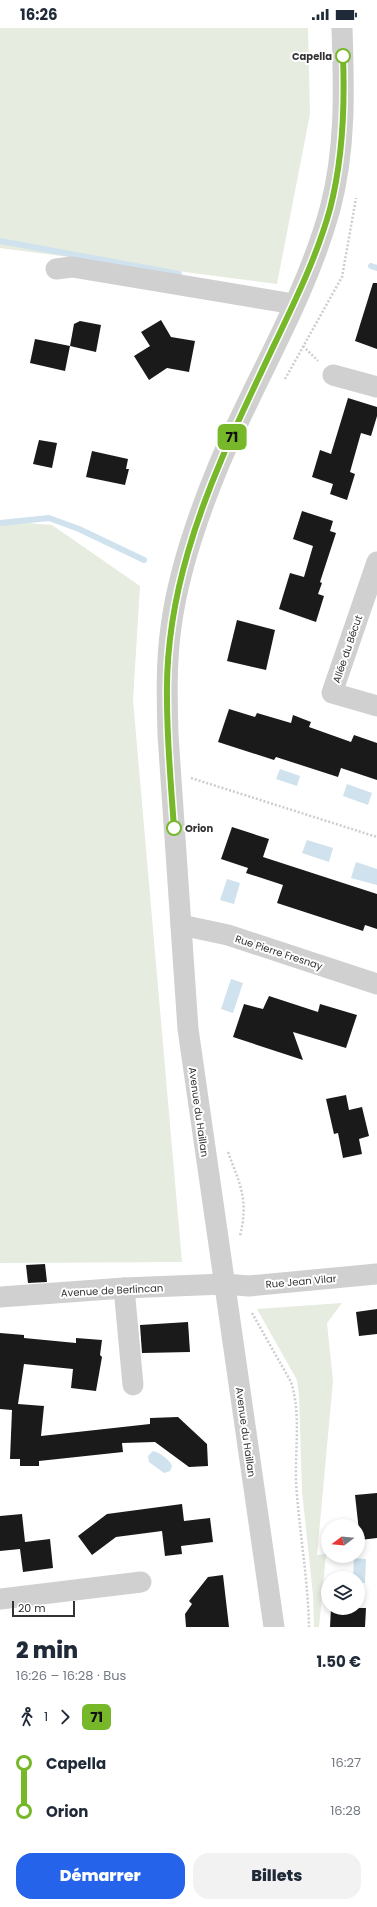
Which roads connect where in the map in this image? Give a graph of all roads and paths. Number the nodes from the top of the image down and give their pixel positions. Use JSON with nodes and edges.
{"nodes":[{"id":1,"x":342,"y":28,"type":"edge"},
{"id":2,"x":357,"y":192,"type":"dead end"},
{"id":3,"x":56,"y":269,"type":"dead end"},
{"id":4,"x":294,"y":304,"type":"junction"},
{"id":5,"x":333,"y":375,"type":"dead end"},
{"id":6,"x":283,"y":382,"type":"dead end"},
{"id":7,"x":377,"y":386,"type":"edge"},
{"id":8,"x":377,"y":562,"type":"edge"},
{"id":9,"x":377,"y":706,"type":"edge"},
{"id":10,"x":188,"y":784,"type":"dead end"},
{"id":11,"x":377,"y":837,"type":"edge"},
{"id":12,"x":180,"y":925,"type":"junction"},
{"id":13,"x":377,"y":984,"type":"edge"},
{"id":14,"x":226,"y":1145,"type":"dead end"},
{"id":15,"x":240,"y":1242,"type":"dead end"},
{"id":16,"x":377,"y":1274,"type":"edge"},
{"id":17,"x":225,"y":1284,"type":"junction"},
{"id":18,"x":249,"y":1286,"type":"junction"},
{"id":19,"x":124,"y":1288,"type":"junction"},
{"id":20,"x":0,"y":1297,"type":"edge"},
{"id":21,"x":133,"y":1385,"type":"dead end"},
{"id":22,"x":141,"y":1582,"type":"dead end"},
{"id":23,"x":0,"y":1599,"type":"edge"},
{"id":24,"x":274,"y":1627,"type":"edge"},
{"id":25,"x":310,"y":1627,"type":"edge"}],
"edges":[{"from":1,"to":4,"type":"street","name":"Avenue du Haillan"},
{"from":2,"to":6,"type":"path"},
{"from":3,"to":4,"type":"street"},
{"from":4,"to":12,"type":"street","name":"Avenue du Haillan"},
{"from":5,"to":7,"type":"street"},
{"from":8,"to":9,"type":"street","name":"Allée du Bécut"},
{"from":10,"to":11,"type":"path"},
{"from":12,"to":13,"type":"street","name":"Rue Pierre Fresnay"},
{"from":12,"to":17,"type":"street","name":"Avenue du Haillan"},
{"from":14,"to":15,"type":"path"},
{"from":16,"to":18,"type":"street","name":"Rue Jean Vilar"},
{"from":17,"to":18,"type":"street","name":"Rue Jean Vilar"},
{"from":17,"to":19,"type":"street","name":"Avenue de Berlincan"},
{"from":17,"to":24,"type":"street","name":"Avenue du Haillan"},
{"from":18,"to":25,"type":"path"},
{"from":19,"to":20,"type":"street","name":"Avenue de Berlincan"},
{"from":19,"to":21,"type":"street"},
{"from":22,"to":23,"type":"street"}]}
